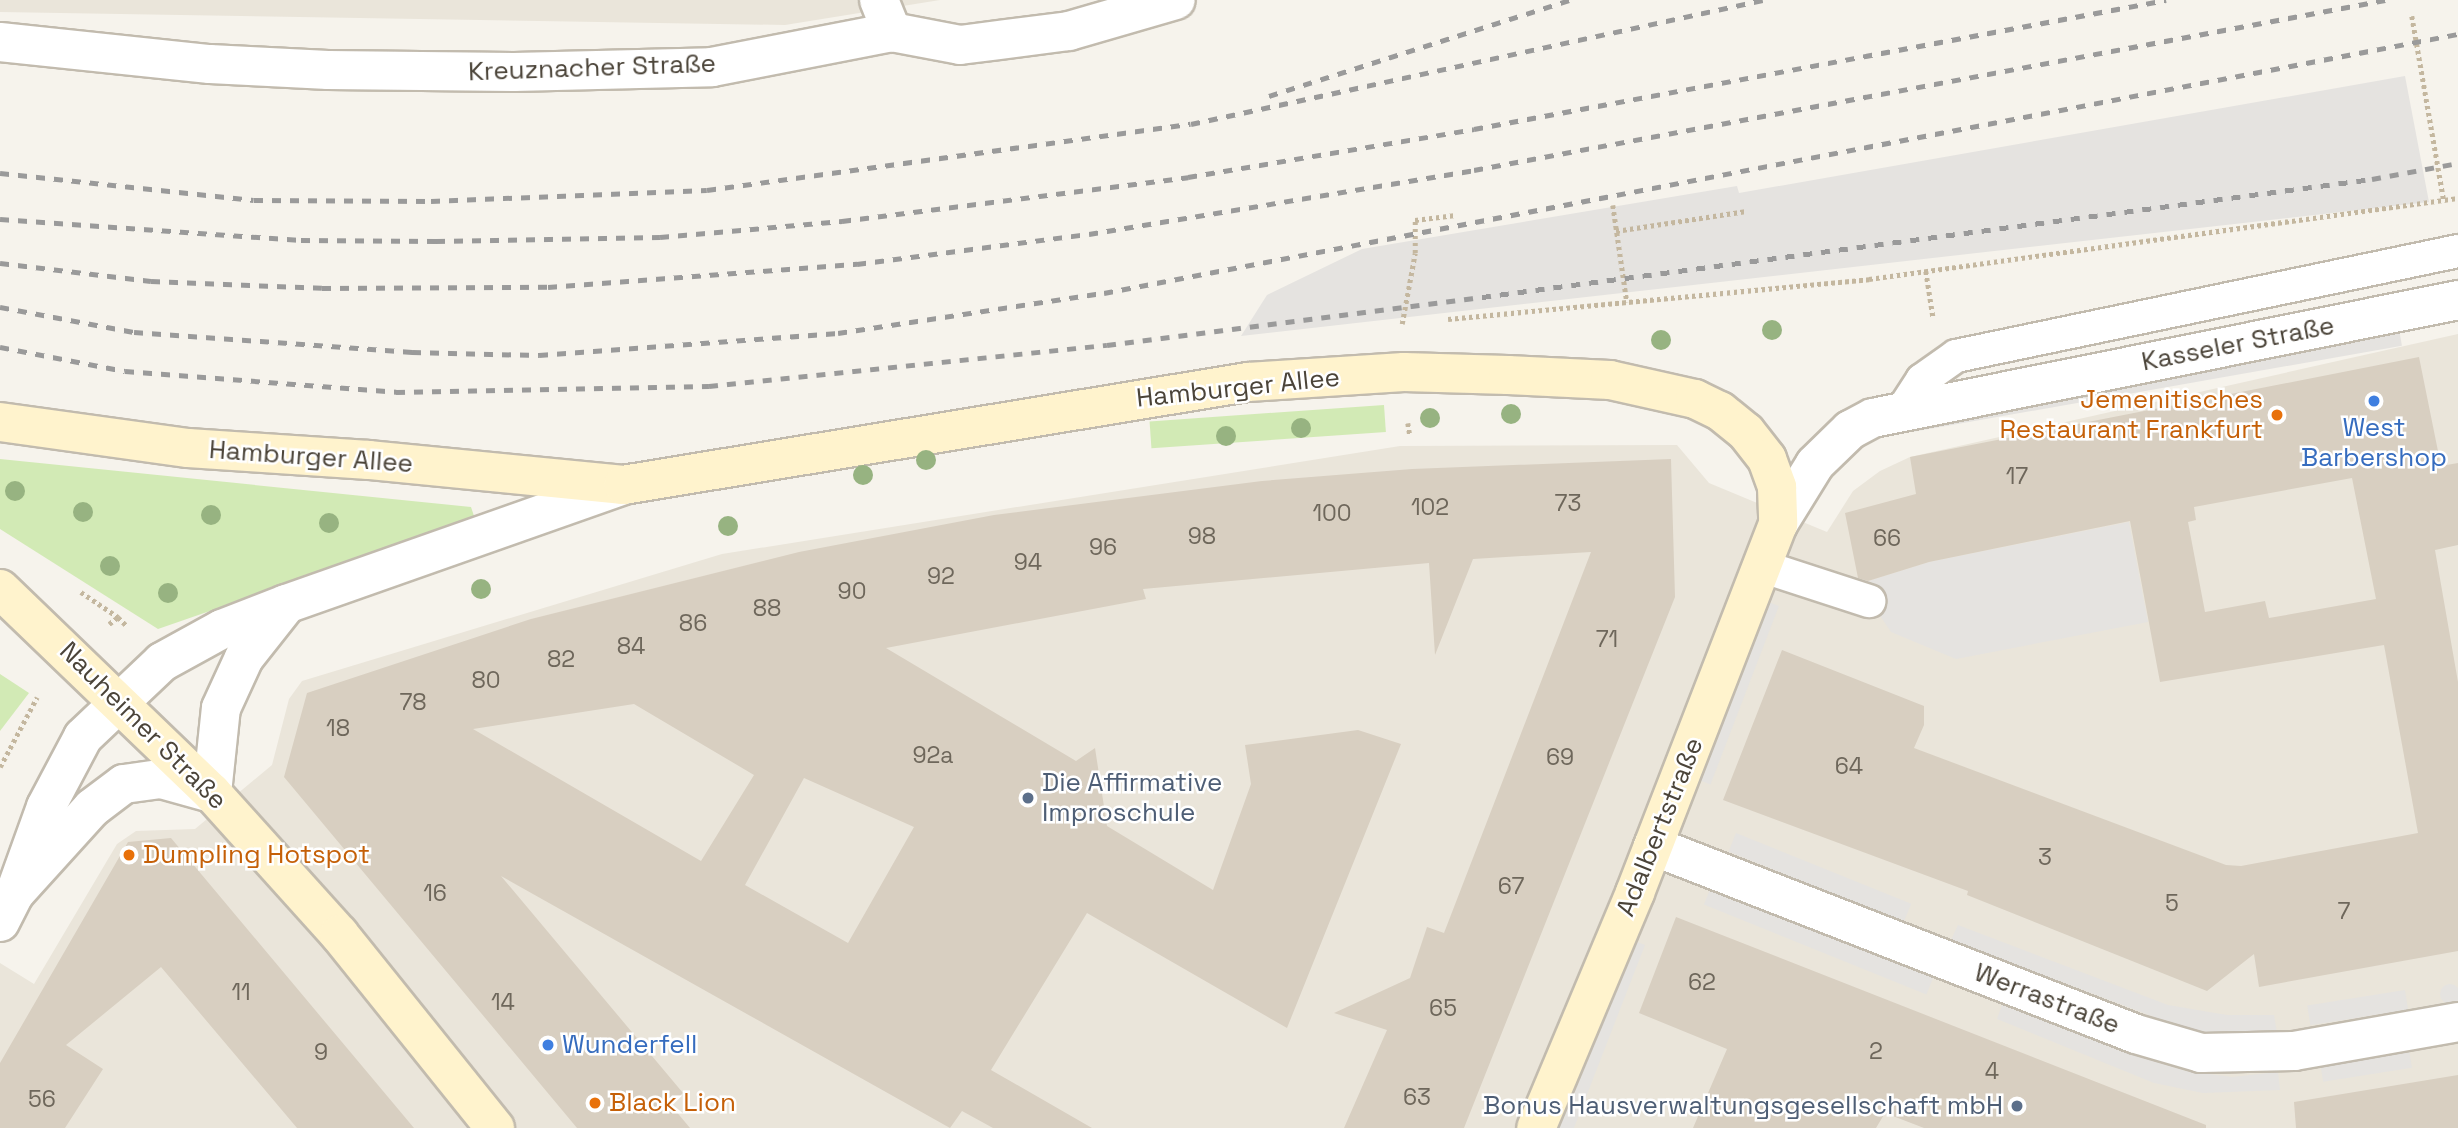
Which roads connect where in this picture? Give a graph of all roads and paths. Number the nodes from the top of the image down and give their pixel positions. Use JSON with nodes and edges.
{"nodes":[{"id":1,"x":1176,"y":0,"type":"edge"},
{"id":2,"x":888,"y":11,"type":"edge"},
{"id":3,"x":2412,"y":16,"type":"dead end"},
{"id":4,"x":0,"y":42,"type":"edge"},
{"id":5,"x":2458,"y":198,"type":"edge"},
{"id":6,"x":2444,"y":201,"type":"junction"},
{"id":7,"x":1613,"y":205,"type":"dead end"},
{"id":8,"x":1746,"y":211,"type":"dead end"},
{"id":9,"x":1457,"y":215,"type":"dead end"},
{"id":10,"x":1415,"y":220,"type":"dead end"},
{"id":11,"x":1616,"y":231,"type":"junction"},
{"id":12,"x":2458,"y":251,"type":"edge"},
{"id":13,"x":1926,"y":271,"type":"junction"},
{"id":14,"x":2458,"y":300,"type":"edge"},
{"id":15,"x":1627,"y":302,"type":"junction"},
{"id":16,"x":1442,"y":320,"type":"dead end"},
{"id":17,"x":1933,"y":320,"type":"dead end"},
{"id":18,"x":1416,"y":323,"type":"dead end"},
{"id":19,"x":1402,"y":324,"type":"dead end"},
{"id":20,"x":1902,"y":411,"type":"junction"},
{"id":21,"x":0,"y":422,"type":"edge"},
{"id":22,"x":623,"y":485,"type":"junction"},
{"id":23,"x":1778,"y":524,"type":"junction"},
{"id":24,"x":1761,"y":566,"type":"junction"},
{"id":25,"x":0,"y":589,"type":"edge"},
{"id":26,"x":1869,"y":601,"type":"dead end"},
{"id":27,"x":286,"y":604,"type":"junction"},
{"id":28,"x":119,"y":701,"type":"junction"},
{"id":29,"x":212,"y":793,"type":"junction"},
{"id":30,"x":1653,"y":846,"type":"junction"},
{"id":31,"x":8,"y":887,"type":"edge"},
{"id":32,"x":2458,"y":1021,"type":"edge"},
{"id":33,"x":495,"y":1128,"type":"edge"},
{"id":34,"x":1536,"y":1128,"type":"edge"}],
"edges":[{"from":1,"to":2,"type":"street","name":"Kreuznacher Straße"},
{"from":2,"to":4,"type":"street","name":"Kreuznacher Straße"},
{"from":3,"to":6,"type":"path"},
{"from":5,"to":6,"type":"path"},
{"from":6,"to":13,"type":"path"},
{"from":7,"to":11,"type":"path"},
{"from":8,"to":11,"type":"path"},
{"from":9,"to":10,"type":"path"},
{"from":11,"to":15,"type":"path"},
{"from":12,"to":20,"type":"lane"},
{"from":13,"to":15,"type":"path"},
{"from":13,"to":17,"type":"path"},
{"from":14,"to":20,"type":"street","name":"Kasseler Straße"},
{"from":15,"to":16,"type":"path"},
{"from":18,"to":19,"type":"path"},
{"from":20,"to":23,"type":"street","name":"Kasseler Straße"},
{"from":21,"to":22,"type":"street","name":"Hamburger Allee"},
{"from":22,"to":23,"type":"street","name":"Hamburger Allee"},
{"from":22,"to":27,"type":"street","name":"Hamburger Allee"},
{"from":23,"to":24,"type":"street","name":"Adalbertstraße"},
{"from":24,"to":26,"type":"lane"},
{"from":24,"to":30,"type":"street","name":"Adalbertstraße"},
{"from":25,"to":28,"type":"street","name":"Nauheimer Straße"},
{"from":27,"to":28,"type":"street","name":"Hamburger Allee"},
{"from":27,"to":29,"type":"street"},
{"from":28,"to":29,"type":"street","name":"Nauheimer Straße"},
{"from":28,"to":31,"type":"street","name":"Hamburger Allee"},
{"from":29,"to":31,"type":"street"},
{"from":29,"to":33,"type":"street","name":"Nauheimer Straße"},
{"from":30,"to":32,"type":"street","name":"Werrastraße"},
{"from":30,"to":34,"type":"street","name":"Adalbertstraße"}]}
